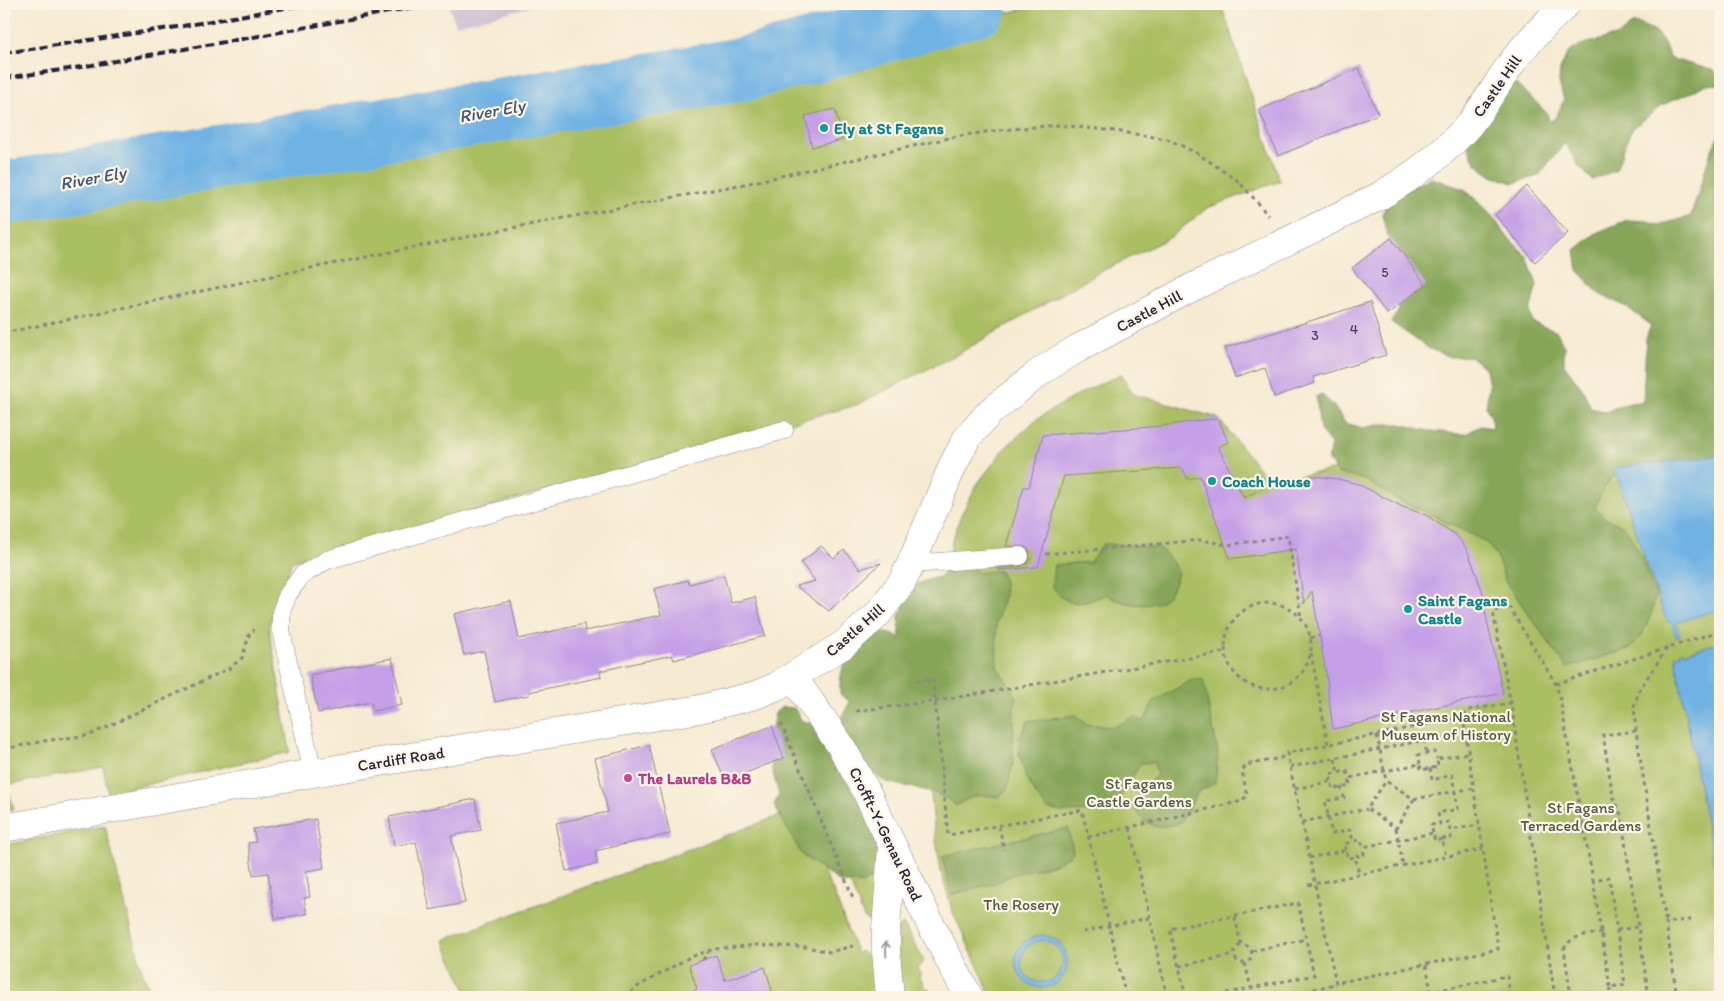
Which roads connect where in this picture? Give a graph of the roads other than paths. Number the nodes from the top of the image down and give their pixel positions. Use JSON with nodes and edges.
{"nodes":[{"id":1,"x":1566,"y":4,"type":"edge"},
{"id":2,"x":784,"y":430,"type":"dead end"},
{"id":3,"x":1020,"y":556,"type":"road end"},
{"id":4,"x":911,"y":564,"type":"junction"},
{"id":5,"x":794,"y":677,"type":"junction"},
{"id":6,"x":313,"y":773,"type":"junction"},
{"id":7,"x":4,"y":828,"type":"edge"},
{"id":8,"x":892,"y":846,"type":"junction"},
{"id":9,"x":890,"y":997,"type":"edge"},
{"id":10,"x":969,"y":997,"type":"edge"}],
"edges":[{"from":1,"to":4,"type":"street","name":"Castle Hill"},
{"from":2,"to":6,"type":"lane"},
{"from":3,"to":4,"type":"lane"},
{"from":4,"to":5,"type":"street","name":"Castle Hill"},
{"from":5,"to":6,"type":"street","name":"Cardiff Road"},
{"from":5,"to":8,"type":"street","name":"Crofft-Y-Genau Road"},
{"from":6,"to":7,"type":"street","name":"Cardiff Road"},
{"from":9,"to":8,"type":"street","one_way":true},
{"from":8,"to":10,"type":"street","name":"Crofft-Y-Genau Road"}]}
